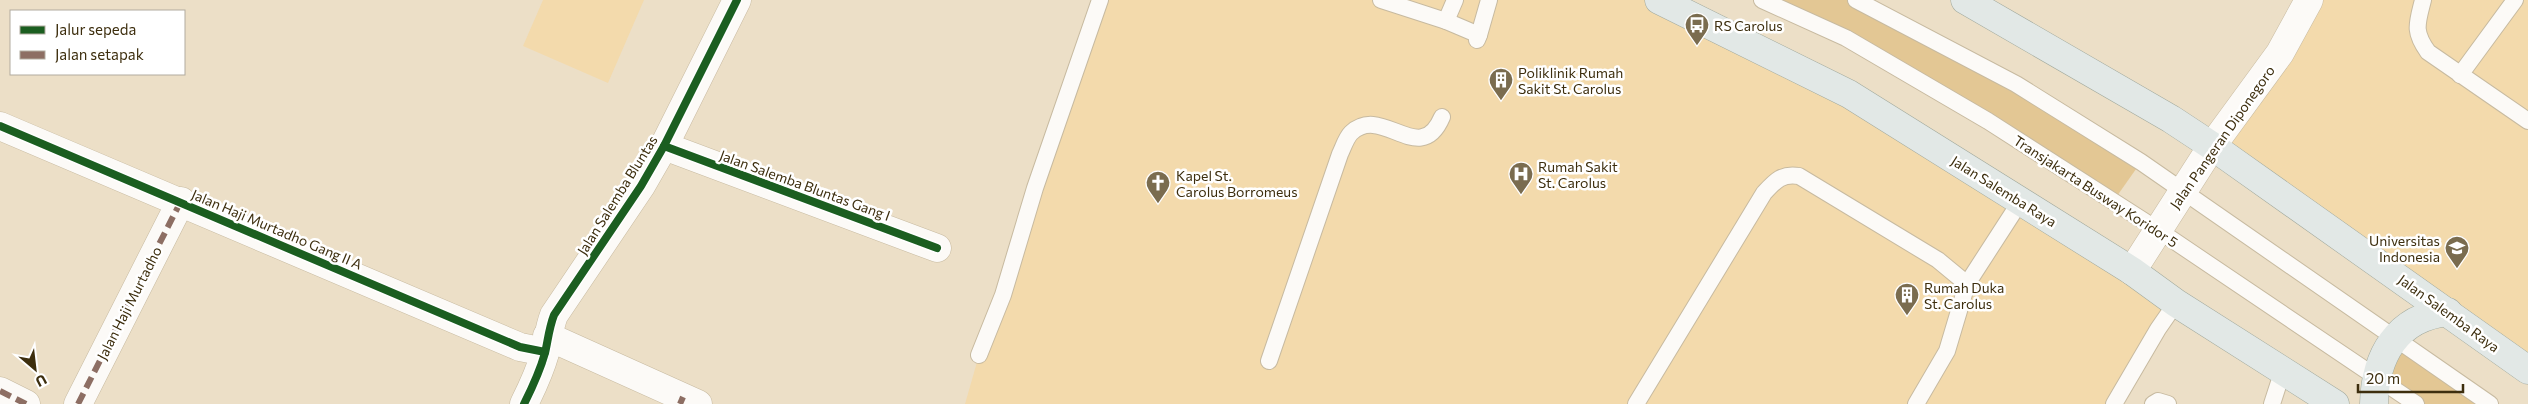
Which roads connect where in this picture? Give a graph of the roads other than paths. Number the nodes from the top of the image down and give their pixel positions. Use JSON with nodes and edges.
{"nodes":[{"id":1,"x":737,"y":0,"type":"edge"},
{"id":2,"x":1100,"y":0,"type":"edge"},
{"id":3,"x":1381,"y":0,"type":"edge"},
{"id":4,"x":1456,"y":0,"type":"edge"},
{"id":5,"x":1489,"y":0,"type":"edge"},
{"id":6,"x":1659,"y":0,"type":"edge"},
{"id":7,"x":1762,"y":0,"type":"edge"},
{"id":8,"x":1856,"y":0,"type":"edge"},
{"id":9,"x":1965,"y":0,"type":"edge"},
{"id":10,"x":2309,"y":0,"type":"edge"},
{"id":11,"x":2423,"y":0,"type":"edge"},
{"id":12,"x":2515,"y":0,"type":"edge"},
{"id":13,"x":1446,"y":21,"type":"junction"},
{"id":14,"x":2460,"y":76,"type":"junction"},
{"id":15,"x":1442,"y":117,"type":"dead end"},
{"id":16,"x":2528,"y":120,"type":"edge"},
{"id":17,"x":0,"y":126,"type":"edge"},
{"id":18,"x":664,"y":146,"type":"junction"},
{"id":19,"x":2212,"y":146,"type":"junction"},
{"id":20,"x":2184,"y":190,"type":"junction"},
{"id":21,"x":181,"y":202,"type":"junction"},
{"id":22,"x":2020,"y":202,"type":"junction"},
{"id":23,"x":2158,"y":230,"type":"junction"},
{"id":24,"x":937,"y":248,"type":"dead end"},
{"id":25,"x":2132,"y":271,"type":"junction"},
{"id":26,"x":1967,"y":284,"type":"junction"},
{"id":27,"x":2176,"y":303,"type":"junction"},
{"id":28,"x":2448,"y":312,"type":"junction"},
{"id":29,"x":2395,"y":339,"type":"junction"},
{"id":30,"x":546,"y":344,"type":"junction"},
{"id":31,"x":979,"y":356,"type":"dead end"},
{"id":32,"x":1269,"y":361,"type":"dead end"},
{"id":33,"x":2283,"y":370,"type":"junction"},
{"id":34,"x":2528,"y":370,"type":"edge"},
{"id":35,"x":2375,"y":376,"type":"junction"},
{"id":36,"x":0,"y":391,"type":"edge"},
{"id":37,"x":2321,"y":400,"type":"edge"},
{"id":38,"x":687,"y":402,"type":"edge"},
{"id":39,"x":26,"y":404,"type":"edge"},
{"id":40,"x":78,"y":404,"type":"edge"},
{"id":41,"x":524,"y":404,"type":"edge"},
{"id":42,"x":1636,"y":404,"type":"edge"},
{"id":43,"x":1916,"y":404,"type":"edge"},
{"id":44,"x":2114,"y":404,"type":"edge"},
{"id":45,"x":2153,"y":404,"type":"edge"},
{"id":46,"x":2168,"y":404,"type":"edge"},
{"id":47,"x":2272,"y":404,"type":"edge"},
{"id":48,"x":2374,"y":404,"type":"edge"},
{"id":49,"x":2416,"y":404,"type":"edge"},
{"id":50,"x":2490,"y":404,"type":"edge"}],
"edges":[{"from":1,"to":18,"type":"street","name":"Jalan Salemba Bluntas"},
{"from":2,"to":31,"type":"lane"},
{"from":3,"to":13,"type":"lane"},
{"from":4,"to":13,"type":"lane"},
{"from":5,"to":13,"type":"lane"},
{"from":6,"to":22,"type":"main road","name":"Jalan Salemba Raya"},
{"from":7,"to":23,"type":"lane","name":"Transjakarta Busway Koridor 5"},
{"from":8,"to":20,"type":"lane"},
{"from":9,"to":19,"type":"main road","name":"Jalan Salemba Raya"},
{"from":10,"to":19,"type":"street","name":"Jalan Pangeran Diponegoro"},
{"from":11,"to":14,"type":"lane"},
{"from":12,"to":14,"type":"lane"},
{"from":14,"to":16,"type":"lane"},
{"from":15,"to":32,"type":"lane"},
{"from":17,"to":21,"type":"street","name":"Jalan Haji Murtadho Gang II A"},
{"from":18,"to":24,"type":"street","name":"Jalan Salemba Bluntas Gang I"},
{"from":18,"to":30,"type":"street","name":"Jalan Salemba Bluntas"},
{"from":19,"to":20,"type":"street","name":"Jalan Pangeran Diponegoro"},
{"from":19,"to":28,"type":"main road","name":"Jalan Salemba Raya"},
{"from":20,"to":23,"type":"street","name":"Jalan Pangeran Diponegoro"},
{"from":20,"to":29,"type":"lane"},
{"from":21,"to":30,"type":"street","name":"Jalan Haji Murtadho Gang II A"},
{"from":21,"to":40,"type":"street","name":"Jalan Haji Murtadho"},
{"from":22,"to":25,"type":"main road","name":"Jalan Salemba Raya"},
{"from":22,"to":26,"type":"lane"},
{"from":23,"to":25,"type":"street","name":"Jalan Pangeran Diponegoro"},
{"from":23,"to":35,"type":"lane","name":"Transjakarta Busway Koridor 5"},
{"from":25,"to":27,"type":"main road","name":"Jalan Salemba Raya"},
{"from":26,"to":42,"type":"lane"},
{"from":26,"to":43,"type":"lane"},
{"from":27,"to":33,"type":"main road","name":"Jalan Salemba Raya"},
{"from":27,"to":44,"type":"lane"},
{"from":28,"to":29,"type":"main road"},
{"from":28,"to":34,"type":"main road","name":"Jalan Salemba Raya"},
{"from":29,"to":35,"type":"main road"},
{"from":29,"to":50,"type":"lane"},
{"from":30,"to":38,"type":"street","name":"Jalan Haji Murtadho Gang II A"},
{"from":30,"to":41,"type":"street","name":"Jalan Salemba Bluntas"},
{"from":33,"to":37,"type":"main road","name":"Jalan Salemba Raya"},
{"from":33,"to":47,"type":"lane"},
{"from":35,"to":48,"type":"main road"},
{"from":35,"to":49,"type":"lane","name":"Transjakarta Busway Koridor 5"},
{"from":36,"to":39,"type":"street"},
{"from":45,"to":46,"type":"lane"}]}
